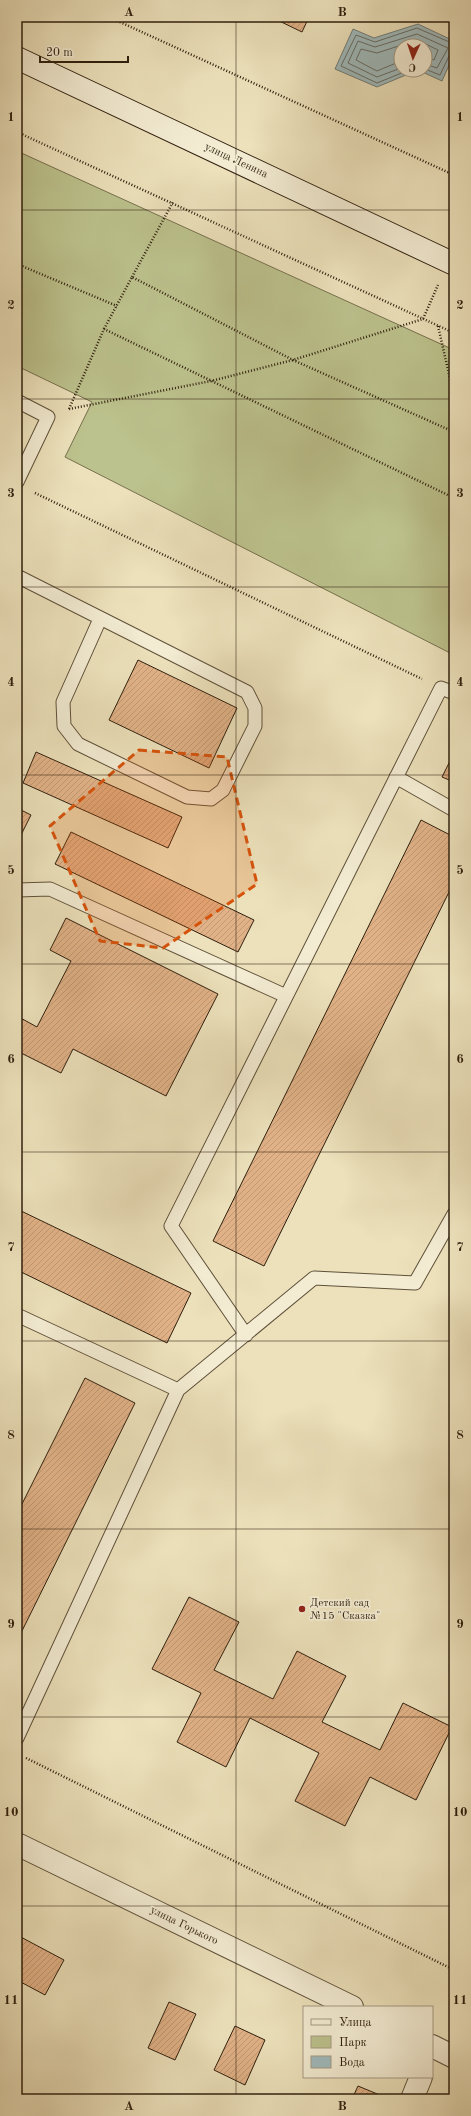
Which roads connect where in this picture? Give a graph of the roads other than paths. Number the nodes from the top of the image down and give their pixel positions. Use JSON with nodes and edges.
{"nodes":[{"id":1,"x":17,"y":58,"type":"edge"},
{"id":2,"x":451,"y":263,"type":"edge"},
{"id":3,"x":17,"y":401,"type":"edge"},
{"id":4,"x":17,"y":482,"type":"edge"},
{"id":5,"x":17,"y":576,"type":"edge"},
{"id":6,"x":100,"y":618,"type":"junction"},
{"id":7,"x":454,"y":693,"type":"edge"},
{"id":8,"x":396,"y":777,"type":"junction"},
{"id":9,"x":454,"y":810,"type":"edge"},
{"id":10,"x":17,"y":890,"type":"edge"},
{"id":11,"x":286,"y":996,"type":"junction"},
{"id":12,"x":454,"y":1214,"type":"edge"},
{"id":13,"x":17,"y":1315,"type":"edge"},
{"id":14,"x":246,"y":1335,"type":"junction"},
{"id":15,"x":178,"y":1390,"type":"junction"},
{"id":16,"x":17,"y":1738,"type":"edge"},
{"id":17,"x":17,"y":1844,"type":"edge"},
{"id":18,"x":350,"y":2006,"type":"edge"},
{"id":19,"x":433,"y":2047,"type":"edge"},
{"id":20,"x":454,"y":2057,"type":"edge"},
{"id":21,"x":421,"y":2078,"type":"edge"},
{"id":22,"x":412,"y":2099,"type":"edge"}],
"edges":[{"from":1,"to":2,"type":"main road","name":"улица Ленина"},
{"from":3,"to":4,"type":"lane"},
{"from":5,"to":6,"type":"lane"},
{"from":6,"to":6,"type":"lane"},
{"from":7,"to":8,"type":"lane"},
{"from":8,"to":9,"type":"lane"},
{"from":8,"to":11,"type":"lane"},
{"from":10,"to":11,"type":"lane"},
{"from":11,"to":14,"type":"lane"},
{"from":12,"to":14,"type":"lane"},
{"from":13,"to":15,"type":"lane"},
{"from":14,"to":15,"type":"lane"},
{"from":15,"to":16,"type":"lane"},
{"from":17,"to":18,"type":"main road","name":"улица Горького"},
{"from":19,"to":20,"type":"main road"},
{"from":21,"to":22,"type":"main road"}]}
